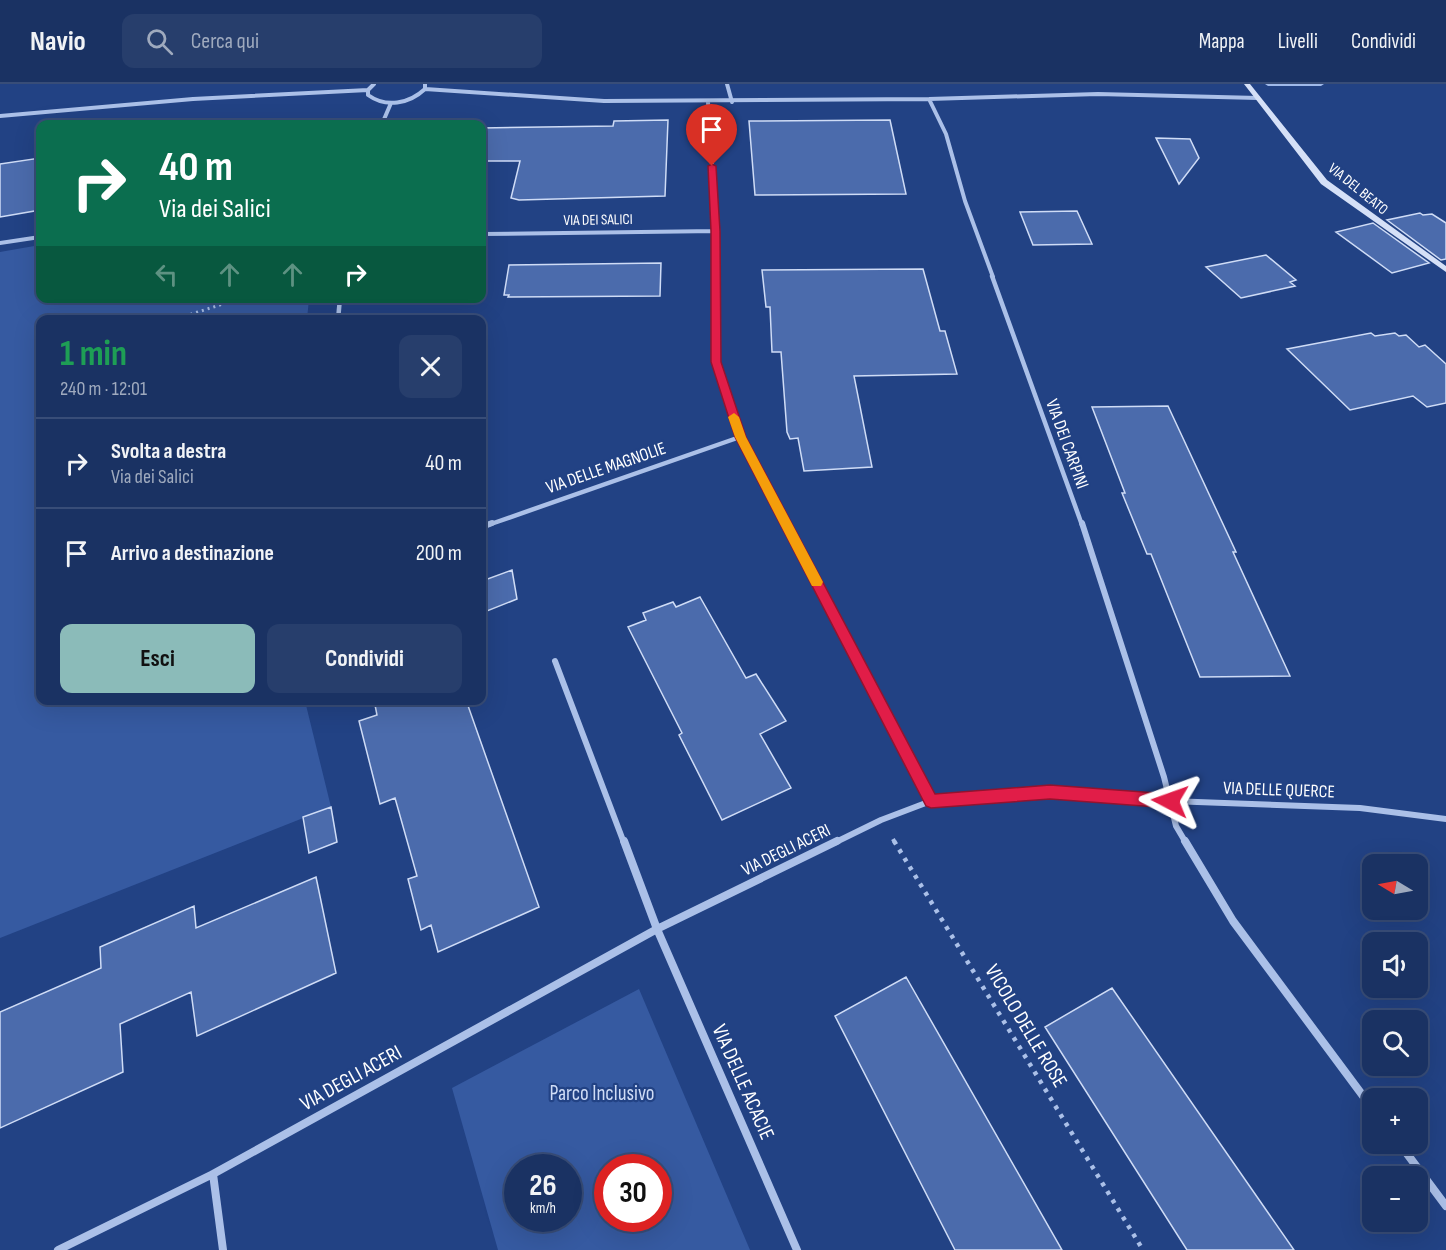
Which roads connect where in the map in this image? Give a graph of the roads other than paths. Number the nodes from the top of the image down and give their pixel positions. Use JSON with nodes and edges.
{"nodes":[{"id":1,"x":374,"y":84,"type":"edge"},
{"id":2,"x":425,"y":84,"type":"edge"},
{"id":3,"x":727,"y":84,"type":"edge"},
{"id":4,"x":1248,"y":85,"type":"edge"},
{"id":5,"x":426,"y":89,"type":"junction"},
{"id":6,"x":368,"y":90,"type":"junction"},
{"id":7,"x":1257,"y":98,"type":"junction"},
{"id":8,"x":929,"y":99,"type":"junction"},
{"id":9,"x":708,"y":102,"type":"junction"},
{"id":10,"x":732,"y":102,"type":"junction"},
{"id":11,"x":391,"y":103,"type":"junction"},
{"id":12,"x":0,"y":116,"type":"edge"},
{"id":13,"x":384,"y":120,"type":"edge"},
{"id":14,"x":716,"y":231,"type":"junction"},
{"id":15,"x":486,"y":234,"type":"edge"},
{"id":16,"x":36,"y":238,"type":"edge"},
{"id":17,"x":0,"y":243,"type":"edge"},
{"id":18,"x":1446,"y":270,"type":"edge"},
{"id":19,"x":740,"y":437,"type":"junction"},
{"id":20,"x":486,"y":526,"type":"edge"},
{"id":21,"x":555,"y":661,"type":"dead end"},
{"id":22,"x":931,"y":801,"type":"junction"},
{"id":23,"x":1170,"y":801,"type":"junction"},
{"id":24,"x":1446,"y":819,"type":"edge"},
{"id":25,"x":657,"y":929,"type":"junction"},
{"id":26,"x":1362,"y":1095,"type":"edge"},
{"id":27,"x":1407,"y":1154,"type":"edge"},
{"id":28,"x":213,"y":1174,"type":"junction"},
{"id":29,"x":1446,"y":1206,"type":"edge"},
{"id":30,"x":58,"y":1250,"type":"edge"},
{"id":31,"x":223,"y":1250,"type":"edge"},
{"id":32,"x":797,"y":1250,"type":"edge"}],
"edges":[{"from":1,"to":6,"type":"street"},
{"from":2,"to":5,"type":"street"},
{"from":3,"to":10,"type":"street"},
{"from":4,"to":7,"type":"street","name":"VIA DEL BEATO"},
{"from":5,"to":9,"type":"street"},
{"from":5,"to":11,"type":"street"},
{"from":6,"to":11,"type":"street"},
{"from":6,"to":12,"type":"street"},
{"from":7,"to":8,"type":"street"},
{"from":7,"to":18,"type":"street","name":"VIA DEL BEATO"},
{"from":8,"to":10,"type":"street"},
{"from":8,"to":23,"type":"street","name":"VIA DEI CARPINI"},
{"from":9,"to":10,"type":"street"},
{"from":9,"to":14,"type":"street"},
{"from":11,"to":13,"type":"street"},
{"from":14,"to":15,"type":"street","name":"VIA DEI SALICI"},
{"from":14,"to":19,"type":"street"},
{"from":16,"to":17,"type":"street"},
{"from":19,"to":20,"type":"street","name":"VIA DELLE MAGNOLIE"},
{"from":19,"to":22,"type":"street"},
{"from":21,"to":25,"type":"street"},
{"from":22,"to":23,"type":"street","name":"VIA DELLE QUERCE"},
{"from":22,"to":25,"type":"street","name":"VIA DEGLI ACERI"},
{"from":23,"to":24,"type":"street","name":"VIA DELLE QUERCE"},
{"from":23,"to":26,"type":"street","name":"VIA DEI CARPINI"},
{"from":25,"to":28,"type":"street","name":"VIA DEGLI ACERI"},
{"from":25,"to":32,"type":"street","name":"VIA DELLE ACACIE"},
{"from":27,"to":29,"type":"street"},
{"from":28,"to":30,"type":"street","name":"VIA DEGLI ACERI"},
{"from":28,"to":31,"type":"street"}]}
